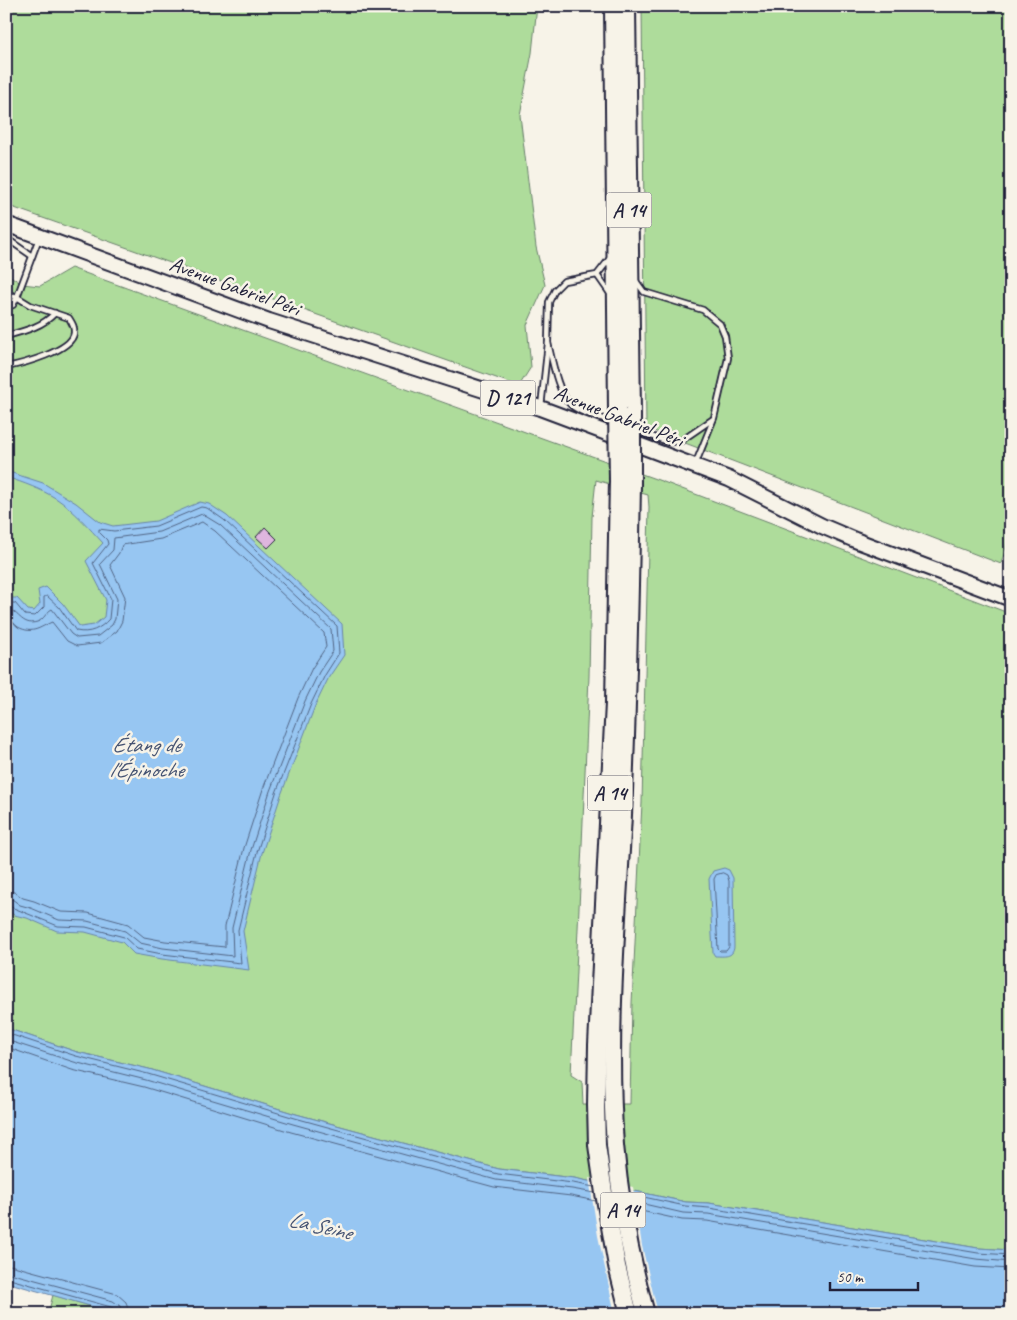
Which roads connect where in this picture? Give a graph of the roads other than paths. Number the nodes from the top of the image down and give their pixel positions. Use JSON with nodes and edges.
{"nodes":[{"id":1,"x":613,"y":6,"type":"edge"},
{"id":2,"x":627,"y":6,"type":"edge"},
{"id":3,"x":6,"y":224,"type":"edge"},
{"id":4,"x":39,"y":236,"type":"junction"},
{"id":5,"x":6,"y":238,"type":"edge"},
{"id":6,"x":616,"y":251,"type":"junction"},
{"id":7,"x":32,"y":256,"type":"junction"},
{"id":8,"x":630,"y":271,"type":"junction"},
{"id":9,"x":597,"y":275,"type":"junction"},
{"id":10,"x":644,"y":292,"type":"junction"},
{"id":11,"x":6,"y":293,"type":"edge"},
{"id":12,"x":17,"y":296,"type":"junction"},
{"id":13,"x":630,"y":304,"type":"junction"},
{"id":14,"x":6,"y":307,"type":"edge"},
{"id":15,"x":55,"y":313,"type":"junction"},
{"id":16,"x":6,"y":336,"type":"edge"},
{"id":17,"x":548,"y":343,"type":"junction"},
{"id":18,"x":6,"y":367,"type":"edge"},
{"id":19,"x":540,"y":408,"type":"junction"},
{"id":20,"x":714,"y":418,"type":"junction"},
{"id":21,"x":695,"y":466,"type":"junction"},
{"id":22,"x":625,"y":483,"type":"junction"},
{"id":23,"x":1011,"y":599,"type":"edge"},
{"id":24,"x":629,"y":1314,"type":"edge"},
{"id":25,"x":646,"y":1314,"type":"edge"}],
"edges":[{"from":1,"to":6,"type":"highway","number":"A 14"},
{"from":2,"to":8,"type":"highway","number":"A 14"},
{"from":3,"to":4,"type":"main road","name":"Avenue Gabriel Péri","number":"D 121"},
{"from":4,"to":7,"type":"lane"},
{"from":4,"to":19,"type":"main road","name":"Avenue Gabriel Péri","number":"D 121"},
{"from":5,"to":7,"type":"lane"},
{"from":6,"to":9,"type":"lane"},
{"from":6,"to":13,"type":"highway","number":"A 14"},
{"from":7,"to":12,"type":"lane"},
{"from":8,"to":10,"type":"lane"},
{"from":8,"to":13,"type":"highway","number":"A 14"},
{"from":9,"to":13,"type":"lane"},
{"from":9,"to":17,"type":"lane"},
{"from":10,"to":13,"type":"lane"},
{"from":10,"to":20,"type":"lane"},
{"from":11,"to":12,"type":"lane"},
{"from":12,"to":14,"type":"lane"},
{"from":12,"to":15,"type":"lane"},
{"from":13,"to":22,"type":"highway","number":"A 14","bridge":true},
{"from":15,"to":16,"type":"lane"},
{"from":15,"to":18,"type":"lane"},
{"from":17,"to":19,"type":"lane"},
{"from":17,"to":20,"type":"lane"},
{"from":19,"to":21,"type":"main road","name":"Avenue Gabriel Péri","number":"D 121"},
{"from":20,"to":21,"type":"lane"},
{"from":21,"to":23,"type":"main road","name":"Avenue Gabriel Péri","number":"D 121"},
{"from":22,"to":24,"type":"highway","number":"A 14"},
{"from":22,"to":25,"type":"highway","number":"A 14"}]}
